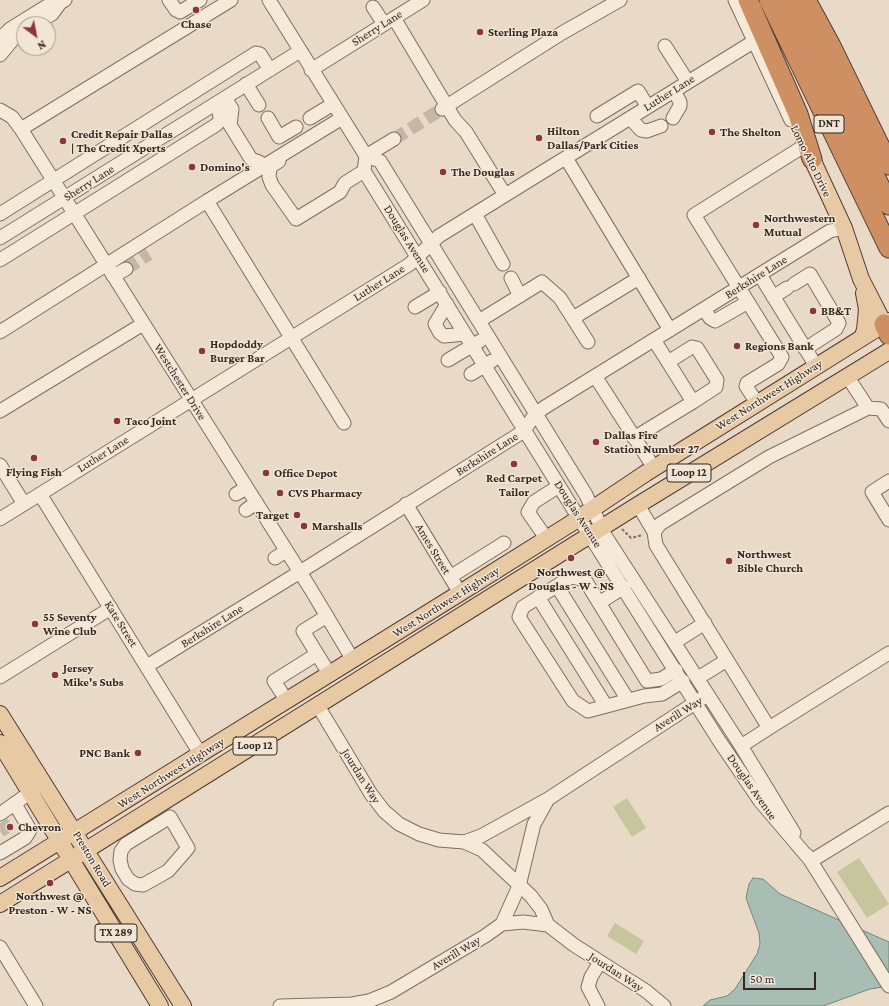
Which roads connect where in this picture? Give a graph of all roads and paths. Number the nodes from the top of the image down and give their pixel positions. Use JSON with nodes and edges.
{"nodes":[{"id":1,"x":170,"y":0,"type":"edge"},
{"id":2,"x":200,"y":0,"type":"edge"},
{"id":3,"x":231,"y":0,"type":"edge"},
{"id":4,"x":269,"y":0,"type":"edge"},
{"id":5,"x":423,"y":0,"type":"edge"},
{"id":6,"x":620,"y":0,"type":"edge"},
{"id":7,"x":735,"y":0,"type":"edge"},
{"id":8,"x":748,"y":0,"type":"edge"},
{"id":9,"x":769,"y":0,"type":"edge"},
{"id":10,"x":789,"y":0,"type":"edge"},
{"id":11,"x":806,"y":0,"type":"edge"},
{"id":12,"x":63,"y":2,"type":"edge"},
{"id":13,"x":373,"y":7,"type":"dead end"},
{"id":14,"x":49,"y":16,"type":"edge"},
{"id":15,"x":389,"y":21,"type":"junction"},
{"id":16,"x":16,"y":37,"type":"edge"},
{"id":17,"x":0,"y":39,"type":"edge"},
{"id":18,"x":753,"y":42,"type":"junction"},
{"id":19,"x":665,"y":46,"type":"dead end"},
{"id":20,"x":300,"y":51,"type":"junction"},
{"id":21,"x":0,"y":55,"type":"edge"},
{"id":22,"x":270,"y":70,"type":"junction"},
{"id":23,"x":311,"y":70,"type":"junction"},
{"id":24,"x":218,"y":77,"type":"junction"},
{"id":25,"x":688,"y":82,"type":"junction"},
{"id":26,"x":246,"y":84,"type":"junction"},
{"id":27,"x":674,"y":91,"type":"junction"},
{"id":28,"x":224,"y":98,"type":"junction"},
{"id":29,"x":333,"y":104,"type":"junction"},
{"id":30,"x":259,"y":105,"type":"dead end"},
{"id":31,"x":648,"y":107,"type":"junction"},
{"id":32,"x":444,"y":108,"type":"junction"},
{"id":33,"x":0,"y":110,"type":"edge"},
{"id":34,"x":268,"y":118,"type":"dead end"},
{"id":35,"x":310,"y":118,"type":"dead end"},
{"id":36,"x":630,"y":118,"type":"junction"},
{"id":37,"x":673,"y":118,"type":"dead end"},
{"id":38,"x":343,"y":120,"type":"junction"},
{"id":39,"x":661,"y":126,"type":"dead end"},
{"id":40,"x":178,"y":127,"type":"junction"},
{"id":41,"x":296,"y":127,"type":"dead end"},
{"id":42,"x":21,"y":129,"type":"junction"},
{"id":43,"x":607,"y":132,"type":"junction"},
{"id":44,"x":394,"y":139,"type":"tunnel mouth"},
{"id":45,"x":188,"y":143,"type":"junction"},
{"id":46,"x":108,"y":146,"type":"junction"},
{"id":47,"x":808,"y":152,"type":"junction"},
{"id":48,"x":366,"y":156,"type":"junction"},
{"id":49,"x":566,"y":158,"type":"junction"},
{"id":50,"x":119,"y":164,"type":"junction"},
{"id":51,"x":889,"y":165,"type":"edge"},
{"id":52,"x":364,"y":171,"type":"junction"},
{"id":53,"x":266,"y":174,"type":"junction"},
{"id":54,"x":53,"y":180,"type":"junction"},
{"id":55,"x":505,"y":195,"type":"junction"},
{"id":56,"x":64,"y":198,"type":"junction"},
{"id":57,"x":207,"y":201,"type":"junction"},
{"id":58,"x":889,"y":205,"type":"edge"},
{"id":59,"x":0,"y":214,"type":"edge"},
{"id":60,"x":74,"y":214,"type":"junction"},
{"id":61,"x":475,"y":214,"type":"junction"},
{"id":62,"x":844,"y":228,"type":"junction"},
{"id":63,"x":0,"y":238,"type":"edge"},
{"id":64,"x":431,"y":244,"type":"junction"},
{"id":65,"x":889,"y":248,"type":"edge"},
{"id":66,"x":418,"y":256,"type":"junction"},
{"id":67,"x":0,"y":260,"type":"edge"},
{"id":68,"x":503,"y":264,"type":"dead end"},
{"id":69,"x":106,"y":265,"type":"junction"},
{"id":70,"x":126,"y":269,"type":"tunnel mouth"},
{"id":71,"x":760,"y":275,"type":"junction"},
{"id":72,"x":114,"y":276,"type":"junction"},
{"id":73,"x":511,"y":278,"type":"dead end"},
{"id":74,"x":639,"y":278,"type":"junction"},
{"id":75,"x":861,"y":279,"type":"junction"},
{"id":76,"x":739,"y":287,"type":"junction"},
{"id":77,"x":440,"y":292,"type":"junction"},
{"id":78,"x":520,"y":296,"type":"junction"},
{"id":79,"x":775,"y":299,"type":"junction"},
{"id":80,"x":748,"y":302,"type":"junction"},
{"id":81,"x":447,"y":304,"type":"junction"},
{"id":82,"x":415,"y":307,"type":"dead end"},
{"id":83,"x":704,"y":309,"type":"junction"},
{"id":84,"x":573,"y":318,"type":"junction"},
{"id":85,"x":479,"y":321,"type":"junction"},
{"id":86,"x":144,"y":324,"type":"junction"},
{"id":87,"x":887,"y":327,"type":"edge"},
{"id":88,"x":670,"y":330,"type":"junction"},
{"id":89,"x":0,"y":332,"type":"edge"},
{"id":90,"x":465,"y":334,"type":"junction"},
{"id":91,"x":488,"y":336,"type":"junction"},
{"id":92,"x":290,"y":337,"type":"junction"},
{"id":93,"x":862,"y":338,"type":"junction"},
{"id":94,"x":654,"y":340,"type":"junction"},
{"id":95,"x":588,"y":342,"type":"dead end"},
{"id":96,"x":472,"y":345,"type":"junction"},
{"id":97,"x":805,"y":349,"type":"junction"},
{"id":98,"x":889,"y":351,"type":"edge"},
{"id":99,"x":500,"y":356,"type":"junction"},
{"id":100,"x":448,"y":360,"type":"dead end"},
{"id":101,"x":668,"y":362,"type":"junction"},
{"id":102,"x":485,"y":366,"type":"junction"},
{"id":103,"x":816,"y":366,"type":"junction"},
{"id":104,"x":471,"y":374,"type":"dead end"},
{"id":105,"x":595,"y":376,"type":"junction"},
{"id":106,"x":847,"y":376,"type":"junction"},
{"id":107,"x":191,"y":399,"type":"junction"},
{"id":108,"x":693,"y":402,"type":"junction"},
{"id":109,"x":757,"y":403,"type":"junction"},
{"id":110,"x":868,"y":408,"type":"junction"},
{"id":111,"x":0,"y":411,"type":"edge"},
{"id":112,"x":535,"y":414,"type":"junction"},
{"id":113,"x":889,"y":421,"type":"edge"},
{"id":114,"x":344,"y":423,"type":"dead end"},
{"id":115,"x":524,"y":431,"type":"junction"},
{"id":116,"x":634,"y":438,"type":"junction"},
{"id":117,"x":0,"y":465,"type":"edge"},
{"id":118,"x":654,"y":468,"type":"junction"},
{"id":119,"x":889,"y":481,"type":"edge"},
{"id":120,"x":559,"y":486,"type":"junction"},
{"id":121,"x":627,"y":487,"type":"junction"},
{"id":122,"x":40,"y":494,"type":"junction"},
{"id":123,"x":24,"y":504,"type":"junction"},
{"id":124,"x":406,"y":504,"type":"junction"},
{"id":125,"x":638,"y":505,"type":"junction"},
{"id":126,"x":586,"y":513,"type":"junction"},
{"id":127,"x":0,"y":519,"type":"edge"},
{"id":128,"x":889,"y":520,"type":"edge"},
{"id":129,"x":620,"y":526,"type":"dead end"},
{"id":130,"x":596,"y":531,"type":"junction"},
{"id":131,"x":654,"y":532,"type":"junction"},
{"id":132,"x":546,"y":538,"type":"junction"},
{"id":133,"x":286,"y":551,"type":"junction"},
{"id":134,"x":275,"y":558,"type":"dead end"},
{"id":135,"x":514,"y":559,"type":"junction"},
{"id":136,"x":300,"y":572,"type":"junction"},
{"id":137,"x":450,"y":577,"type":"junction"},
{"id":138,"x":557,"y":586,"type":"junction"},
{"id":139,"x":624,"y":587,"type":"junction"},
{"id":140,"x":460,"y":593,"type":"junction"},
{"id":141,"x":538,"y":597,"type":"junction"},
{"id":142,"x":109,"y":599,"type":"junction"},
{"id":143,"x":599,"y":603,"type":"junction"},
{"id":144,"x":327,"y":616,"type":"junction"},
{"id":145,"x":705,"y":623,"type":"junction"},
{"id":146,"x":675,"y":642,"type":"junction"},
{"id":147,"x":889,"y":653,"type":"edge"},
{"id":148,"x":317,"y":654,"type":"junction"},
{"id":149,"x":353,"y":660,"type":"junction"},
{"id":150,"x":727,"y":660,"type":"junction"},
{"id":151,"x":147,"y":666,"type":"junction"},
{"id":152,"x":676,"y":670,"type":"junction"},
{"id":153,"x":330,"y":675,"type":"junction"},
{"id":154,"x":0,"y":677,"type":"edge"},
{"id":155,"x":698,"y":678,"type":"junction"},
{"id":156,"x":683,"y":681,"type":"junction"},
{"id":157,"x":708,"y":695,"type":"junction"},
{"id":158,"x":628,"y":700,"type":"junction"},
{"id":159,"x":287,"y":701,"type":"junction"},
{"id":160,"x":696,"y":702,"type":"junction"},
{"id":161,"x":318,"y":706,"type":"junction"},
{"id":162,"x":606,"y":706,"type":"junction"},
{"id":163,"x":0,"y":714,"type":"edge"},
{"id":164,"x":769,"y":728,"type":"junction"},
{"id":165,"x":273,"y":734,"type":"junction"},
{"id":166,"x":0,"y":743,"type":"edge"},
{"id":167,"x":741,"y":746,"type":"junction"},
{"id":168,"x":201,"y":755,"type":"junction"},
{"id":169,"x":756,"y":769,"type":"junction"},
{"id":170,"x":744,"y":777,"type":"junction"},
{"id":171,"x":44,"y":783,"type":"junction"},
{"id":172,"x":30,"y":792,"type":"junction"},
{"id":173,"x":548,"y":798,"type":"junction"},
{"id":174,"x":15,"y":804,"type":"junction"},
{"id":175,"x":150,"y":811,"type":"junction"},
{"id":176,"x":889,"y":813,"type":"edge"},
{"id":177,"x":1,"y":818,"type":"edge"},
{"id":178,"x":153,"y":828,"type":"junction"},
{"id":179,"x":75,"y":832,"type":"junction"},
{"id":180,"x":111,"y":835,"type":"junction"},
{"id":181,"x":17,"y":840,"type":"junction"},
{"id":182,"x":60,"y":841,"type":"junction"},
{"id":183,"x":464,"y":842,"type":"junction"},
{"id":184,"x":126,"y":844,"type":"junction"},
{"id":185,"x":1,"y":850,"type":"edge"},
{"id":186,"x":87,"y":850,"type":"junction"},
{"id":187,"x":33,"y":858,"type":"junction"},
{"id":188,"x":72,"y":860,"type":"junction"},
{"id":189,"x":811,"y":861,"type":"junction"},
{"id":190,"x":1,"y":875,"type":"edge"},
{"id":191,"x":519,"y":886,"type":"junction"},
{"id":192,"x":0,"y":904,"type":"edge"},
{"id":193,"x":502,"y":924,"type":"junction"},
{"id":194,"x":548,"y":925,"type":"junction"},
{"id":195,"x":0,"y":946,"type":"edge"},
{"id":196,"x":600,"y":962,"type":"junction"},
{"id":197,"x":889,"y":986,"type":"edge"},
{"id":198,"x":36,"y":1006,"type":"edge"},
{"id":199,"x":160,"y":1006,"type":"edge"},
{"id":200,"x":183,"y":1006,"type":"edge"},
{"id":201,"x":280,"y":1006,"type":"edge"},
{"id":202,"x":598,"y":1006,"type":"edge"},
{"id":203,"x":664,"y":1006,"type":"edge"}],
"edges":[{"from":1,"to":2,"type":"street"},
{"from":3,"to":42,"type":"street"},
{"from":4,"to":20,"type":"street","name":"Douglas Avenue"},
{"from":5,"to":15,"type":"street","name":"Sherry Lane"},
{"from":6,"to":32,"type":"street"},
{"from":7,"to":18,"type":"street","name":"Lomo Alto Drive"},
{"from":8,"to":47,"type":"highway"},
{"from":9,"to":65,"type":"highway","number":"DNT"},
{"from":10,"to":58,"type":"highway","number":"DNT"},
{"from":11,"to":51,"type":"highway"},
{"from":12,"to":14,"type":"street"},
{"from":12,"to":17,"type":"street"},
{"from":13,"to":15,"type":"street"},
{"from":15,"to":23,"type":"street","name":"Sherry Lane"},
{"from":15,"to":32,"type":"street"},
{"from":16,"to":21,"type":"street"},
{"from":18,"to":25,"type":"street","name":"Luther Lane"},
{"from":18,"to":47,"type":"street","name":"Lomo Alto Drive"},
{"from":19,"to":25,"type":"street"},
{"from":20,"to":22,"type":"street","name":"Sherry Lane"},
{"from":20,"to":23,"type":"street","name":"Douglas Avenue"},
{"from":22,"to":24,"type":"street"},
{"from":22,"to":26,"type":"street","name":"Sherry Lane"},
{"from":23,"to":29,"type":"street","name":"Douglas Avenue"},
{"from":24,"to":28,"type":"street"},
{"from":24,"to":46,"type":"street"},
{"from":25,"to":27,"type":"street","name":"Luther Lane"},
{"from":26,"to":28,"type":"street","name":"Sherry Lane"},
{"from":26,"to":30,"type":"street"},
{"from":27,"to":31,"type":"street","name":"Luther Lane"},
{"from":27,"to":37,"type":"street"},
{"from":28,"to":40,"type":"street","name":"Sherry Lane"},
{"from":28,"to":45,"type":"street"},
{"from":28,"to":53,"type":"street"},
{"from":29,"to":35,"type":"street"},
{"from":29,"to":38,"type":"street","name":"Douglas Avenue"},
{"from":31,"to":36,"type":"street","name":"Luther Lane"},
{"from":31,"to":43,"type":"street"},
{"from":32,"to":55,"type":"street"},
{"from":33,"to":42,"type":"street","name":"Westchester Drive"},
{"from":34,"to":41,"type":"street"},
{"from":36,"to":39,"type":"street"},
{"from":36,"to":43,"type":"street","name":"Luther Lane"},
{"from":38,"to":48,"type":"street","name":"Douglas Avenue"},
{"from":38,"to":53,"type":"street"},
{"from":40,"to":45,"type":"street"},
{"from":40,"to":50,"type":"street","name":"Sherry Lane"},
{"from":42,"to":54,"type":"street","name":"Westchester Drive"},
{"from":43,"to":49,"type":"street","name":"Luther Lane"},
{"from":44,"to":48,"type":"street"},
{"from":45,"to":60,"type":"street"},
{"from":46,"to":50,"type":"street"},
{"from":46,"to":54,"type":"street"},
{"from":47,"to":62,"type":"main road","name":"Lomo Alto Drive"},
{"from":47,"to":76,"type":"street"},
{"from":48,"to":52,"type":"street"},
{"from":48,"to":64,"type":"street","name":"Douglas Avenue"},
{"from":49,"to":55,"type":"street","name":"Luther Lane"},
{"from":49,"to":74,"type":"street"},
{"from":50,"to":56,"type":"street","name":"Sherry Lane"},
{"from":52,"to":53,"type":"street"},
{"from":52,"to":66,"type":"street","name":"Douglas Avenue"},
{"from":53,"to":57,"type":"street"},
{"from":54,"to":56,"type":"street","name":"Westchester Drive"},
{"from":54,"to":59,"type":"street"},
{"from":55,"to":61,"type":"street","name":"Luther Lane"},
{"from":56,"to":60,"type":"street","name":"Westchester Drive"},
{"from":56,"to":63,"type":"street","name":"Sherry Lane"},
{"from":57,"to":69,"type":"street"},
{"from":57,"to":92,"type":"street"},
{"from":60,"to":67,"type":"street"},
{"from":60,"to":69,"type":"street","name":"Westchester Drive"},
{"from":61,"to":64,"type":"street","name":"Luther Lane"},
{"from":61,"to":68,"type":"street"},
{"from":62,"to":71,"type":"street","name":"Berkshire Lane"},
{"from":62,"to":75,"type":"main road","name":"Lomo Alto Drive"},
{"from":64,"to":66,"type":"street","name":"Luther Lane"},
{"from":64,"to":85,"type":"street","name":"Douglas Avenue"},
{"from":66,"to":77,"type":"street","name":"Douglas Avenue"},
{"from":66,"to":92,"type":"street","name":"Luther Lane"},
{"from":69,"to":72,"type":"street","name":"Westchester Drive"},
{"from":69,"to":89,"type":"street"},
{"from":70,"to":72,"type":"street"},
{"from":71,"to":76,"type":"street","name":"Berkshire Lane"},
{"from":71,"to":79,"type":"street"},
{"from":72,"to":86,"type":"street","name":"Westchester Drive"},
{"from":73,"to":78,"type":"street"},
{"from":74,"to":84,"type":"street"},
{"from":74,"to":88,"type":"street"},
{"from":75,"to":87,"type":"main road","name":"Lomo Alto Drive"},
{"from":75,"to":93,"type":"main road"},
{"from":76,"to":80,"type":"street"},
{"from":76,"to":83,"type":"street","name":"Berkshire Lane"},
{"from":77,"to":81,"type":"street","name":"Douglas Avenue"},
{"from":77,"to":82,"type":"street"},
{"from":78,"to":84,"type":"street"},
{"from":78,"to":85,"type":"street"},
{"from":79,"to":97,"type":"street"},
{"from":79,"to":97,"type":"street"},
{"from":80,"to":83,"type":"street"},
{"from":80,"to":109,"type":"street"},
{"from":81,"to":90,"type":"street","name":"Douglas Avenue"},
{"from":81,"to":90,"type":"street"},
{"from":83,"to":88,"type":"street","name":"Berkshire Lane"},
{"from":84,"to":95,"type":"street"},
{"from":85,"to":91,"type":"street","name":"Douglas Avenue"},
{"from":86,"to":107,"type":"street","name":"Westchester Drive"},
{"from":86,"to":111,"type":"street"},
{"from":87,"to":93,"type":"main road","name":"West Northwest Highway","number":"Loop 12"},
{"from":88,"to":94,"type":"street","name":"Berkshire Lane"},
{"from":90,"to":96,"type":"street","name":"Douglas Avenue"},
{"from":91,"to":96,"type":"street"},
{"from":91,"to":99,"type":"street","name":"Douglas Avenue"},
{"from":92,"to":107,"type":"street","name":"Luther Lane"},
{"from":92,"to":114,"type":"street"},
{"from":93,"to":103,"type":"main road","name":"West Northwest Highway","number":"Loop 12"},
{"from":94,"to":101,"type":"street"},
{"from":94,"to":105,"type":"street","name":"Berkshire Lane"},
{"from":96,"to":100,"type":"street"},
{"from":96,"to":102,"type":"street","name":"Douglas Avenue"},
{"from":97,"to":103,"type":"street"},
{"from":98,"to":106,"type":"main road","name":"West Northwest Highway","number":"Loop 12"},
{"from":99,"to":102,"type":"street"},
{"from":99,"to":112,"type":"street","name":"Douglas Avenue"},
{"from":101,"to":108,"type":"street"},
{"from":101,"to":108,"type":"street"},
{"from":102,"to":104,"type":"street"},
{"from":102,"to":115,"type":"street","name":"Douglas Avenue"},
{"from":103,"to":109,"type":"main road","name":"West Northwest Highway","number":"Loop 12"},
{"from":105,"to":112,"type":"street","name":"Berkshire Lane"},
{"from":105,"to":116,"type":"street"},
{"from":106,"to":110,"type":"street"},
{"from":106,"to":125,"type":"main road","name":"West Northwest Highway","number":"Loop 12"},
{"from":107,"to":122,"type":"street","name":"Luther Lane"},
{"from":107,"to":133,"type":"street","name":"Westchester Drive"},
{"from":108,"to":116,"type":"street"},
{"from":109,"to":118,"type":"main road","name":"West Northwest Highway","number":"Loop 12"},
{"from":110,"to":113,"type":"street"},
{"from":110,"to":131,"type":"street"},
{"from":112,"to":115,"type":"street","name":"Berkshire Lane"},
{"from":112,"to":126,"type":"street","name":"Douglas Avenue"},
{"from":115,"to":120,"type":"street","name":"Douglas Avenue"},
{"from":115,"to":124,"type":"street","name":"Berkshire Lane"},
{"from":116,"to":118,"type":"street"},
{"from":117,"to":123,"type":"street"},
{"from":118,"to":121,"type":"main road","name":"West Northwest Highway","number":"Loop 12"},
{"from":119,"to":128,"type":"street"},
{"from":120,"to":126,"type":"street","name":"Douglas Avenue"},
{"from":120,"to":132,"type":"street"},
{"from":121,"to":125,"type":"main road"},
{"from":121,"to":126,"type":"main road","name":"West Northwest Highway","number":"Loop 12"},
{"from":122,"to":123,"type":"street","name":"Luther Lane"},
{"from":122,"to":142,"type":"street","name":"Kate Street"},
{"from":123,"to":127,"type":"street","name":"Luther Lane"},
{"from":124,"to":136,"type":"street","name":"Berkshire Lane"},
{"from":124,"to":137,"type":"street","name":"Ames Street"},
{"from":125,"to":130,"type":"main road","name":"West Northwest Highway","number":"Loop 12"},
{"from":125,"to":131,"type":"street"},
{"from":126,"to":130,"type":"street","name":"Douglas Avenue"},
{"from":126,"to":132,"type":"main road","name":"West Northwest Highway","number":"Loop 12"},
{"from":129,"to":131,"type":"path"},
{"from":130,"to":139,"type":"street","name":"Douglas Avenue"},
{"from":130,"to":146,"type":"street","name":"Douglas Avenue"},
{"from":130,"to":161,"type":"main road","name":"West Northwest Highway","number":"Loop 12"},
{"from":131,"to":145,"type":"street"},
{"from":132,"to":135,"type":"main road","name":"West Northwest Highway","number":"Loop 12"},
{"from":133,"to":134,"type":"street"},
{"from":133,"to":136,"type":"street","name":"Westchester Drive"},
{"from":135,"to":137,"type":"street"},
{"from":135,"to":140,"type":"main road","name":"West Northwest Highway","number":"Loop 12"},
{"from":136,"to":144,"type":"street","name":"Westchester Drive"},
{"from":136,"to":151,"type":"street","name":"Berkshire Lane"},
{"from":137,"to":140,"type":"street","name":"Ames Street"},
{"from":138,"to":141,"type":"street"},
{"from":138,"to":143,"type":"street"},
{"from":138,"to":158,"type":"street"},
{"from":139,"to":143,"type":"street"},
{"from":139,"to":152,"type":"street","name":"Douglas Avenue"},
{"from":140,"to":149,"type":"main road","name":"West Northwest Highway","number":"Loop 12"},
{"from":141,"to":162,"type":"street"},
{"from":141,"to":162,"type":"street"},
{"from":142,"to":151,"type":"street","name":"Kate Street"},
{"from":142,"to":154,"type":"street"},
{"from":143,"to":152,"type":"street"},
{"from":144,"to":148,"type":"street"},
{"from":144,"to":149,"type":"street","name":"Westchester Drive"},
{"from":145,"to":146,"type":"street"},
{"from":145,"to":150,"type":"street"},
{"from":146,"to":155,"type":"street","name":"Douglas Avenue"},
{"from":147,"to":164,"type":"street"},
{"from":148,"to":153,"type":"street"},
{"from":148,"to":159,"type":"street"},
{"from":149,"to":153,"type":"main road","name":"West Northwest Highway","number":"Loop 12"},
{"from":149,"to":165,"type":"main road"},
{"from":150,"to":155,"type":"street"},
{"from":150,"to":164,"type":"street"},
{"from":151,"to":168,"type":"street","name":"Kate Street"},
{"from":152,"to":156,"type":"street","name":"Douglas Avenue"},
{"from":153,"to":159,"type":"main road","name":"West Northwest Highway","number":"Loop 12"},
{"from":155,"to":157,"type":"street","name":"Douglas Avenue"},
{"from":156,"to":158,"type":"street"},
{"from":156,"to":160,"type":"street","name":"Douglas Avenue"},
{"from":157,"to":160,"type":"street","name":"Averill Way"},
{"from":157,"to":167,"type":"street","name":"Douglas Avenue"},
{"from":158,"to":162,"type":"street"},
{"from":159,"to":168,"type":"main road","name":"West Northwest Highway","number":"Loop 12"},
{"from":160,"to":170,"type":"street","name":"Douglas Avenue"},
{"from":160,"to":173,"type":"street","name":"Averill Way"},
{"from":161,"to":165,"type":"main road","name":"West Northwest Highway","number":"Loop 12"},
{"from":161,"to":183,"type":"street","name":"Jourdan Way"},
{"from":163,"to":171,"type":"main road","name":"Preston Road"},
{"from":164,"to":167,"type":"street"},
{"from":165,"to":175,"type":"main road","name":"West Northwest Highway","number":"Loop 12"},
{"from":166,"to":172,"type":"main road","name":"Preston Road"},
{"from":167,"to":169,"type":"street","name":"Douglas Avenue"},
{"from":168,"to":179,"type":"main road","name":"West Northwest Highway","number":"Loop 12"},
{"from":169,"to":170,"type":"street"},
{"from":169,"to":189,"type":"street","name":"Douglas Avenue"},
{"from":170,"to":189,"type":"street","name":"Douglas Avenue"},
{"from":171,"to":172,"type":"street"},
{"from":171,"to":179,"type":"main road","name":"Preston Road"},
{"from":172,"to":174,"type":"street"},
{"from":172,"to":182,"type":"main road","name":"Preston Road"},
{"from":173,"to":183,"type":"street","name":"Averill Way"},
{"from":173,"to":191,"type":"street","name":"Averill Way"},
{"from":174,"to":177,"type":"street"},
{"from":174,"to":181,"type":"street"},
{"from":175,"to":178,"type":"street"},
{"from":175,"to":180,"type":"main road","name":"West Northwest Highway","number":"Loop 12"},
{"from":176,"to":189,"type":"street"},
{"from":178,"to":184,"type":"street"},
{"from":178,"to":184,"type":"street"},
{"from":179,"to":182,"type":"main road","name":"West Northwest Highway","number":"Loop 12"},
{"from":179,"to":186,"type":"main road","name":"Preston Road","number":"TX 289"},
{"from":180,"to":184,"type":"street"},
{"from":180,"to":186,"type":"main road","name":"West Northwest Highway","number":"Loop 12"},
{"from":181,"to":185,"type":"street"},
{"from":181,"to":187,"type":"street"},
{"from":182,"to":187,"type":"main road","name":"West Northwest Highway","number":"Loop 12"},
{"from":182,"to":188,"type":"main road","name":"Preston Road","number":"TX 289"},
{"from":183,"to":191,"type":"street","name":"Jourdan Way"},
{"from":186,"to":188,"type":"main road","name":"West Northwest Highway","number":"Loop 12"},
{"from":186,"to":200,"type":"main road","name":"Preston Road","number":"TX 289"},
{"from":187,"to":190,"type":"main road","name":"West Northwest Highway","number":"Loop 12"},
{"from":188,"to":192,"type":"main road","name":"West Northwest Highway","number":"Loop 12"},
{"from":188,"to":199,"type":"main road","name":"Preston Road","number":"TX 289"},
{"from":189,"to":197,"type":"street","name":"Douglas Avenue"},
{"from":191,"to":193,"type":"street","name":"Averill Way"},
{"from":191,"to":194,"type":"street","name":"Jourdan Way"},
{"from":193,"to":194,"type":"street","name":"Jourdan Way"},
{"from":193,"to":201,"type":"street","name":"Averill Way"},
{"from":194,"to":196,"type":"street","name":"Jourdan Way"},
{"from":195,"to":198,"type":"street"},
{"from":196,"to":202,"type":"street"},
{"from":196,"to":203,"type":"street","name":"Jourdan Way"}]}
